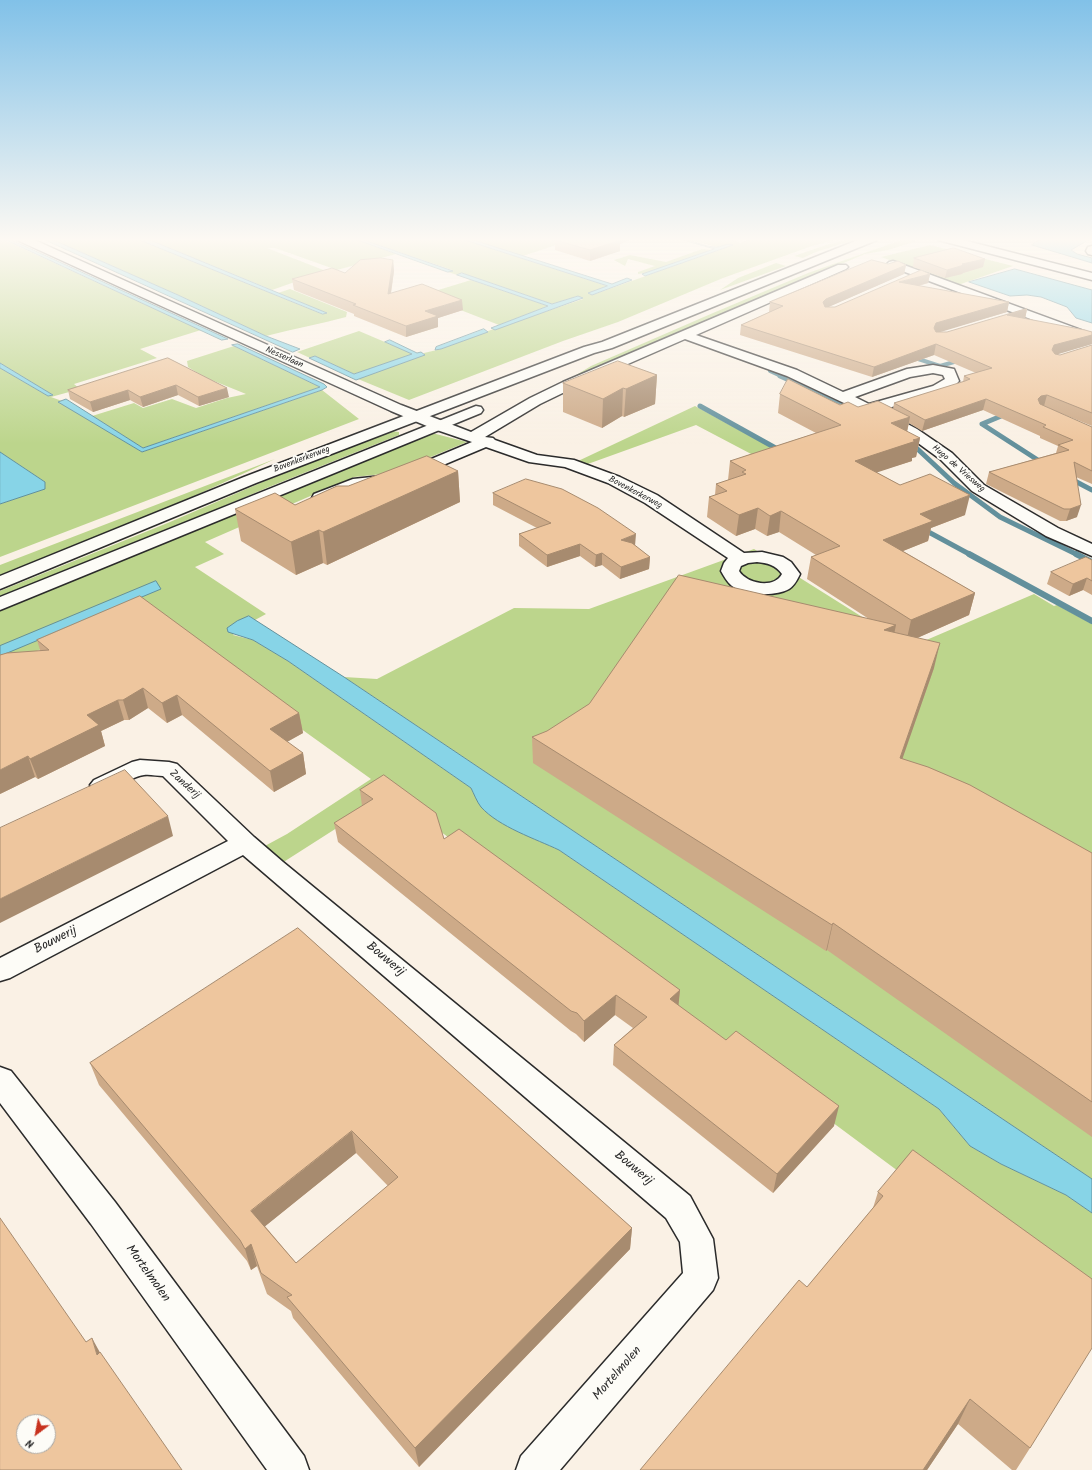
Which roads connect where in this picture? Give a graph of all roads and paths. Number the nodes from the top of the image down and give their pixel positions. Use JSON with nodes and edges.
{"nodes":[{"id":1,"x":172,"y":307,"type":"edge"},
{"id":2,"x":702,"y":307,"type":"edge"},
{"id":3,"x":749,"y":307,"type":"edge"},
{"id":4,"x":1006,"y":307,"type":"edge"},
{"id":5,"x":1023,"y":313,"type":"junction"},
{"id":6,"x":1004,"y":319,"type":"edge"},
{"id":7,"x":685,"y":334,"type":"junction"},
{"id":8,"x":1092,"y":338,"type":"edge"},
{"id":9,"x":607,"y":345,"type":"junction"},
{"id":10,"x":843,"y":397,"type":"junction"},
{"id":11,"x":868,"y":409,"type":"junction"},
{"id":12,"x":417,"y":416,"type":"junction"},
{"id":13,"x":439,"y":426,"type":"junction"},
{"id":14,"x":480,"y":439,"type":"junction"},
{"id":15,"x":306,"y":506,"type":"edge"},
{"id":16,"x":1092,"y":551,"type":"edge"},
{"id":17,"x":741,"y":559,"type":"dead end"},
{"id":18,"x":0,"y":583,"type":"edge"},
{"id":19,"x":0,"y":604,"type":"edge"},
{"id":20,"x":84,"y":794,"type":"edge"},
{"id":21,"x":245,"y":843,"type":"junction"},
{"id":22,"x":0,"y":970,"type":"edge"},
{"id":23,"x":0,"y":1080,"type":"edge"},
{"id":24,"x":701,"y":1278,"type":"joint"},
{"id":25,"x":290,"y":1470,"type":"edge"},
{"id":26,"x":535,"y":1470,"type":"edge"}],
"edges":[{"from":1,"to":12,"type":"street","name":"Nesserlaan"},
{"from":2,"to":9,"type":"street","name":"Bovenkerkerweg"},
{"from":3,"to":7,"type":"street"},
{"from":4,"to":5,"type":"street"},
{"from":5,"to":6,"type":"street"},
{"from":5,"to":8,"type":"street"},
{"from":7,"to":10,"type":"street","name":"Hugo de Vriesweg"},
{"from":7,"to":14,"type":"street"},
{"from":9,"to":12,"type":"street","name":"Bovenkerkerweg"},
{"from":9,"to":13,"type":"street","name":"Bovenkerkerweg"},
{"from":10,"to":11,"type":"street","name":"Hugo de Vriesweg"},
{"from":10,"to":11,"type":"street"},
{"from":11,"to":16,"type":"street","name":"Hugo de Vriesweg"},
{"from":12,"to":13,"type":"street","name":"Nesserlaan"},
{"from":12,"to":18,"type":"street","name":"Bovenkerkerweg"},
{"from":13,"to":14,"type":"street","name":"Bovenkerkerweg"},
{"from":13,"to":19,"type":"street","name":"Bovenkerkerweg"},
{"from":14,"to":15,"type":"street"},
{"from":14,"to":17,"type":"street","name":"Bovenkerkerweg"},
{"from":20,"to":21,"type":"street","name":"Zanderij"},
{"from":21,"to":22,"type":"street","name":"Bouwerij"},
{"from":21,"to":24,"type":"street","name":"Bouwerij"},
{"from":23,"to":25,"type":"street","name":"Mortelmolen"},
{"from":24,"to":26,"type":"street","name":"Mortelmolen"}]}
